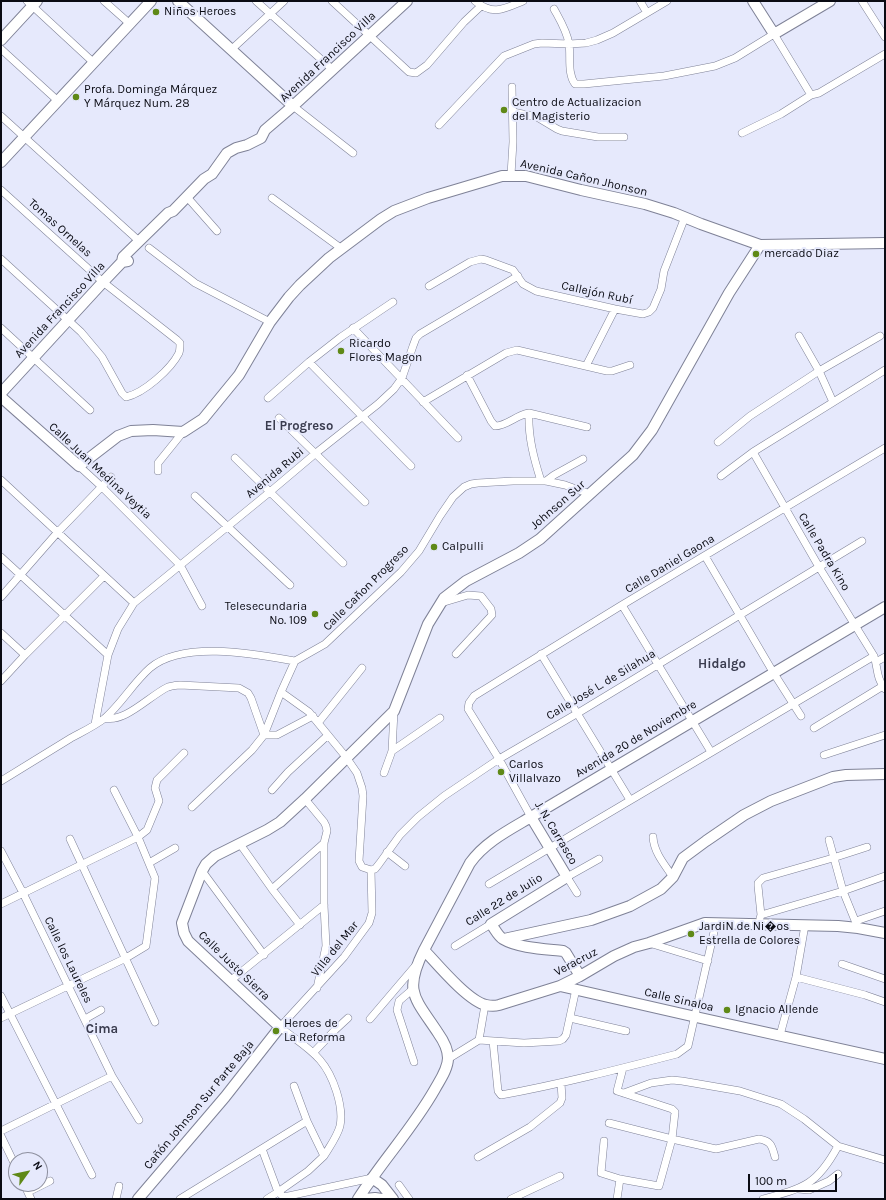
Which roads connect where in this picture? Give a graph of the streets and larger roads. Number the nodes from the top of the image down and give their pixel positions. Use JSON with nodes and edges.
{"nodes":[{"id":1,"x":104,"y":1,"type":"edge"},
{"id":2,"x":151,"y":1,"type":"edge"},
{"id":3,"x":178,"y":1,"type":"edge"},
{"id":4,"x":256,"y":1,"type":"edge"},
{"id":5,"x":284,"y":1,"type":"edge"},
{"id":6,"x":332,"y":1,"type":"edge"},
{"id":7,"x":407,"y":1,"type":"edge"},
{"id":8,"x":475,"y":1,"type":"edge"},
{"id":9,"x":523,"y":1,"type":"edge"},
{"id":10,"x":640,"y":1,"type":"edge"},
{"id":11,"x":667,"y":1,"type":"edge"},
{"id":12,"x":753,"y":1,"type":"edge"},
{"id":13,"x":830,"y":1,"type":"edge"},
{"id":14,"x":862,"y":1,"type":"edge"},
{"id":15,"x":32,"y":3,"type":"edge"},
{"id":16,"x":481,"y":6,"type":"junction"},
{"id":17,"x":554,"y":9,"type":"dead end"},
{"id":18,"x":270,"y":13,"type":"junction"},
{"id":19,"x":647,"y":13,"type":"junction"},
{"id":20,"x":130,"y":24,"type":"junction"},
{"id":21,"x":774,"y":34,"type":"junction"},
{"id":22,"x":371,"y":35,"type":"junction"},
{"id":23,"x":885,"y":37,"type":"edge"},
{"id":24,"x":1,"y":40,"type":"edge"},
{"id":25,"x":569,"y":44,"type":"junction"},
{"id":26,"x":1,"y":49,"type":"edge"},
{"id":27,"x":232,"y":49,"type":"junction"},
{"id":28,"x":885,"y":54,"type":"edge"},
{"id":29,"x":94,"y":62,"type":"junction"},
{"id":30,"x":333,"y":70,"type":"junction"},
{"id":31,"x":512,"y":87,"type":"dead end"},
{"id":32,"x":811,"y":95,"type":"junction"},
{"id":33,"x":58,"y":101,"type":"junction"},
{"id":34,"x":293,"y":106,"type":"junction"},
{"id":35,"x":513,"y":112,"type":"junction"},
{"id":36,"x":1,"y":116,"type":"edge"},
{"id":37,"x":439,"y":125,"type":"dead end"},
{"id":38,"x":742,"y":133,"type":"dead end"},
{"id":39,"x":25,"y":137,"type":"junction"},
{"id":40,"x":624,"y":137,"type":"dead end"},
{"id":41,"x":353,"y":153,"type":"dead end"},
{"id":42,"x":1,"y":162,"type":"edge"},
{"id":43,"x":511,"y":175,"type":"junction"},
{"id":44,"x":1,"y":190,"type":"edge"},
{"id":45,"x":187,"y":197,"type":"junction"},
{"id":46,"x":272,"y":198,"type":"dead end"},
{"id":47,"x":173,"y":211,"type":"junction"},
{"id":48,"x":685,"y":217,"type":"junction"},
{"id":49,"x":217,"y":231,"type":"dead end"},
{"id":50,"x":139,"y":241,"type":"junction"},
{"id":51,"x":883,"y":241,"type":"edge"},
{"id":52,"x":760,"y":245,"type":"junction"},
{"id":53,"x":149,"y":248,"type":"dead end"},
{"id":54,"x":342,"y":249,"type":"junction"},
{"id":55,"x":1,"y":259,"type":"edge"},
{"id":56,"x":122,"y":262,"type":"junction"},
{"id":57,"x":518,"y":276,"type":"junction"},
{"id":58,"x":103,"y":282,"type":"junction"},
{"id":59,"x":428,"y":286,"type":"dead end"},
{"id":60,"x":393,"y":302,"type":"dead end"},
{"id":61,"x":615,"y":309,"type":"junction"},
{"id":62,"x":68,"y":320,"type":"junction"},
{"id":63,"x":270,"y":322,"type":"junction"},
{"id":64,"x":1,"y":328,"type":"edge"},
{"id":65,"x":353,"y":328,"type":"junction"},
{"id":66,"x":799,"y":336,"type":"dead end"},
{"id":67,"x":880,"y":336,"type":"dead end"},
{"id":68,"x":33,"y":357,"type":"junction"},
{"id":69,"x":309,"y":362,"type":"junction"},
{"id":70,"x":630,"y":365,"type":"dead end"},
{"id":71,"x":586,"y":366,"type":"junction"},
{"id":72,"x":885,"y":370,"type":"edge"},
{"id":73,"x":819,"y":371,"type":"junction"},
{"id":74,"x":467,"y":375,"type":"junction"},
{"id":75,"x":402,"y":378,"type":"junction"},
{"id":76,"x":1,"y":393,"type":"edge"},
{"id":77,"x":1,"y":398,"type":"edge"},
{"id":78,"x":268,"y":398,"type":"dead end"},
{"id":79,"x":423,"y":402,"type":"junction"},
{"id":80,"x":833,"y":402,"type":"junction"},
{"id":81,"x":90,"y":410,"type":"dead end"},
{"id":82,"x":529,"y":413,"type":"junction"},
{"id":83,"x":361,"y":417,"type":"junction"},
{"id":84,"x":279,"y":418,"type":"dead end"},
{"id":85,"x":587,"y":427,"type":"dead end"},
{"id":86,"x":183,"y":432,"type":"junction"},
{"id":87,"x":458,"y":438,"type":"dead end"},
{"id":88,"x":718,"y":442,"type":"dead end"},
{"id":89,"x":885,"y":448,"type":"edge"},
{"id":90,"x":753,"y":452,"type":"junction"},
{"id":91,"x":316,"y":453,"type":"junction"},
{"id":92,"x":236,"y":458,"type":"dead end"},
{"id":93,"x":583,"y":459,"type":"dead end"},
{"id":94,"x":79,"y":466,"type":"junction"},
{"id":95,"x":411,"y":466,"type":"dead end"},
{"id":96,"x":158,"y":471,"type":"dead end"},
{"id":97,"x":721,"y":476,"type":"dead end"},
{"id":98,"x":111,"y":477,"type":"dead end"},
{"id":99,"x":1,"y":480,"type":"edge"},
{"id":100,"x":543,"y":481,"type":"junction"},
{"id":101,"x":102,"y":487,"type":"junction"},
{"id":102,"x":271,"y":492,"type":"junction"},
{"id":103,"x":590,"y":494,"type":"junction"},
{"id":104,"x":195,"y":496,"type":"dead end"},
{"id":105,"x":365,"y":502,"type":"dead end"},
{"id":106,"x":785,"y":509,"type":"junction"},
{"id":107,"x":227,"y":527,"type":"junction"},
{"id":108,"x":57,"y":533,"type":"junction"},
{"id":109,"x":862,"y":541,"type":"dead end"},
{"id":110,"x":705,"y":556,"type":"junction"},
{"id":111,"x":1,"y":557,"type":"edge"},
{"id":112,"x":342,"y":563,"type":"dead end"},
{"id":113,"x":180,"y":565,"type":"junction"},
{"id":114,"x":819,"y":567,"type":"junction"},
{"id":115,"x":20,"y":575,"type":"junction"},
{"id":116,"x":104,"y":576,"type":"junction"},
{"id":117,"x":290,"y":586,"type":"dead end"},
{"id":118,"x":1,"y":597,"type":"edge"},
{"id":119,"x":134,"y":603,"type":"junction"},
{"id":120,"x":441,"y":603,"type":"junction"},
{"id":121,"x":622,"y":605,"type":"junction"},
{"id":122,"x":202,"y":606,"type":"dead end"},
{"id":123,"x":885,"y":607,"type":"edge"},
{"id":124,"x":64,"y":615,"type":"junction"},
{"id":125,"x":739,"y":615,"type":"junction"},
{"id":126,"x":855,"y":624,"type":"junction"},
{"id":127,"x":1,"y":633,"type":"edge"},
{"id":128,"x":456,"y":654,"type":"dead end"},
{"id":129,"x":542,"y":654,"type":"junction"},
{"id":130,"x":25,"y":655,"type":"junction"},
{"id":131,"x":108,"y":655,"type":"junction"},
{"id":132,"x":885,"y":657,"type":"edge"},
{"id":133,"x":875,"y":659,"type":"junction"},
{"id":134,"x":295,"y":661,"type":"junction"},
{"id":135,"x":658,"y":663,"type":"junction"},
{"id":136,"x":362,"y":668,"type":"dead end"},
{"id":137,"x":773,"y":672,"type":"junction"},
{"id":138,"x":1,"y":681,"type":"edge"},
{"id":139,"x":884,"y":688,"type":"edge"},
{"id":140,"x":281,"y":692,"type":"junction"},
{"id":141,"x":469,"y":703,"type":"joint"},
{"id":142,"x":792,"y":704,"type":"junction"},
{"id":143,"x":394,"y":711,"type":"junction"},
{"id":144,"x":578,"y":713,"type":"junction"},
{"id":145,"x":313,"y":716,"type":"junction"},
{"id":146,"x":801,"y":716,"type":"dead end"},
{"id":147,"x":105,"y":718,"type":"junction"},
{"id":148,"x":440,"y":718,"type":"dead end"},
{"id":149,"x":693,"y":720,"type":"junction"},
{"id":150,"x":318,"y":723,"type":"junction"},
{"id":151,"x":95,"y":724,"type":"junction"},
{"id":152,"x":814,"y":728,"type":"dead end"},
{"id":153,"x":264,"y":735,"type":"junction"},
{"id":154,"x":885,"y":735,"type":"edge"},
{"id":155,"x":327,"y":736,"type":"junction"},
{"id":156,"x":392,"y":750,"type":"junction"},
{"id":157,"x":711,"y":752,"type":"junction"},
{"id":158,"x":184,"y":753,"type":"dead end"},
{"id":159,"x":824,"y":755,"type":"dead end"},
{"id":160,"x":346,"y":757,"type":"junction"},
{"id":161,"x":499,"y":759,"type":"junction"},
{"id":162,"x":612,"y":769,"type":"junction"},
{"id":163,"x":384,"y":772,"type":"dead end"},
{"id":164,"x":885,"y":774,"type":"edge"},
{"id":165,"x":1,"y":781,"type":"edge"},
{"id":166,"x":114,"y":790,"type":"dead end"},
{"id":167,"x":272,"y":790,"type":"dead end"},
{"id":168,"x":305,"y":799,"type":"junction"},
{"id":169,"x":630,"y":800,"type":"junction"},
{"id":170,"x":192,"y":807,"type":"dead end"},
{"id":171,"x":531,"y":816,"type":"junction"},
{"id":172,"x":138,"y":837,"type":"junction"},
{"id":173,"x":654,"y":837,"type":"dead end"},
{"id":174,"x":70,"y":839,"type":"dead end"},
{"id":175,"x":829,"y":840,"type":"dead end"},
{"id":176,"x":324,"y":843,"type":"junction"},
{"id":177,"x":240,"y":844,"type":"junction"},
{"id":178,"x":867,"y":847,"type":"dead end"},
{"id":179,"x":175,"y":848,"type":"dead end"},
{"id":180,"x":549,"y":849,"type":"junction"},
{"id":181,"x":1,"y":851,"type":"edge"},
{"id":182,"x":387,"y":852,"type":"junction"},
{"id":183,"x":833,"y":858,"type":"junction"},
{"id":184,"x":599,"y":859,"type":"dead end"},
{"id":185,"x":150,"y":863,"type":"junction"},
{"id":186,"x":83,"y":865,"type":"junction"},
{"id":187,"x":405,"y":866,"type":"dead end"},
{"id":188,"x":370,"y":870,"type":"junction"},
{"id":189,"x":202,"y":871,"type":"junction"},
{"id":190,"x":885,"y":876,"type":"edge"},
{"id":191,"x":567,"y":877,"type":"junction"},
{"id":192,"x":673,"y":877,"type":"junction"},
{"id":193,"x":489,"y":884,"type":"dead end"},
{"id":194,"x":272,"y":889,"type":"junction"},
{"id":195,"x":843,"y":891,"type":"junction"},
{"id":196,"x":23,"y":893,"type":"junction"},
{"id":197,"x":577,"y":893,"type":"dead end"},
{"id":198,"x":1,"y":904,"type":"edge"},
{"id":199,"x":324,"y":905,"type":"junction"},
{"id":200,"x":885,"y":911,"type":"edge"},
{"id":201,"x":760,"y":919,"type":"junction"},
{"id":202,"x":716,"y":923,"type":"junction"},
{"id":203,"x":491,"y":924,"type":"junction"},
{"id":204,"x":857,"y":924,"type":"junction"},
{"id":205,"x":300,"y":925,"type":"junction"},
{"id":206,"x":805,"y":925,"type":"junction"},
{"id":207,"x":885,"y":932,"type":"edge"},
{"id":208,"x":504,"y":939,"type":"junction"},
{"id":209,"x":649,"y":943,"type":"junction"},
{"id":210,"x":455,"y":946,"type":"dead end"},
{"id":211,"x":424,"y":950,"type":"junction"},
{"id":212,"x":264,"y":955,"type":"junction"},
{"id":213,"x":126,"y":958,"type":"junction"},
{"id":214,"x":708,"y":961,"type":"junction"},
{"id":215,"x":417,"y":964,"type":"junction"},
{"id":216,"x":842,"y":964,"type":"dead end"},
{"id":217,"x":580,"y":976,"type":"junction"},
{"id":218,"x":796,"y":977,"type":"junction"},
{"id":219,"x":885,"y":979,"type":"edge"},
{"id":220,"x":230,"y":981,"type":"junction"},
{"id":221,"x":68,"y":986,"type":"junction"},
{"id":222,"x":560,"y":986,"type":"junction"},
{"id":223,"x":316,"y":989,"type":"junction"},
{"id":224,"x":413,"y":989,"type":"junction"},
{"id":225,"x":576,"y":989,"type":"junction"},
{"id":226,"x":1,"y":996,"type":"edge"},
{"id":227,"x":885,"y":1002,"type":"edge"},
{"id":228,"x":485,"y":1005,"type":"junction"},
{"id":229,"x":101,"y":1010,"type":"dead end"},
{"id":230,"x":10,"y":1014,"type":"junction"},
{"id":231,"x":696,"y":1017,"type":"junction"},
{"id":232,"x":1,"y":1018,"type":"edge"},
{"id":233,"x":348,"y":1018,"type":"dead end"},
{"id":234,"x":570,"y":1018,"type":"junction"},
{"id":235,"x":84,"y":1019,"type":"junction"},
{"id":236,"x":370,"y":1019,"type":"dead end"},
{"id":237,"x":155,"y":1022,"type":"dead end"},
{"id":238,"x":280,"y":1028,"type":"junction"},
{"id":239,"x":626,"y":1031,"type":"dead end"},
{"id":240,"x":780,"y":1035,"type":"junction"},
{"id":241,"x":479,"y":1040,"type":"junction"},
{"id":242,"x":493,"y":1041,"type":"junction"},
{"id":243,"x":312,"y":1052,"type":"junction"},
{"id":244,"x":448,"y":1059,"type":"junction"},
{"id":245,"x":885,"y":1059,"type":"edge"},
{"id":246,"x":414,"y":1062,"type":"dead end"},
{"id":247,"x":623,"y":1068,"type":"junction"},
{"id":248,"x":112,"y":1076,"type":"junction"},
{"id":249,"x":561,"y":1084,"type":"junction"},
{"id":250,"x":294,"y":1086,"type":"dead end"},
{"id":251,"x":620,"y":1092,"type":"junction"},
{"id":252,"x":55,"y":1104,"type":"junction"},
{"id":253,"x":139,"y":1120,"type":"dead end"},
{"id":254,"x":307,"y":1121,"type":"junction"},
{"id":255,"x":609,"y":1123,"type":"dead end"},
{"id":256,"x":1,"y":1131,"type":"edge"},
{"id":257,"x":1,"y":1136,"type":"edge"},
{"id":258,"x":672,"y":1139,"type":"junction"},
{"id":259,"x":604,"y":1141,"type":"dead end"},
{"id":260,"x":838,"y":1146,"type":"junction"},
{"id":261,"x":262,"y":1149,"type":"junction"},
{"id":262,"x":9,"y":1152,"type":"edge"},
{"id":263,"x":324,"y":1156,"type":"junction"},
{"id":264,"x":478,"y":1157,"type":"dead end"},
{"id":265,"x":776,"y":1157,"type":"dead end"},
{"id":266,"x":885,"y":1160,"type":"edge"},
{"id":267,"x":838,"y":1174,"type":"dead end"},
{"id":268,"x":92,"y":1175,"type":"dead end"},
{"id":269,"x":560,"y":1176,"type":"dead end"},
{"id":270,"x":372,"y":1178,"type":"junction"},
{"id":271,"x":620,"y":1179,"type":"junction"},
{"id":272,"x":50,"y":1180,"type":"dead end"},
{"id":273,"x":399,"y":1185,"type":"dead end"},
{"id":274,"x":119,"y":1186,"type":"dead end"},
{"id":275,"x":798,"y":1189,"type":"junction"},
{"id":276,"x":278,"y":1192,"type":"junction"},
{"id":277,"x":30,"y":1196,"type":"edge"},
{"id":278,"x":116,"y":1199,"type":"edge"},
{"id":279,"x":138,"y":1199,"type":"edge"},
{"id":280,"x":180,"y":1199,"type":"edge"},
{"id":281,"x":267,"y":1199,"type":"edge"},
{"id":282,"x":358,"y":1199,"type":"edge"},
{"id":283,"x":365,"y":1199,"type":"edge"},
{"id":284,"x":382,"y":1199,"type":"edge"},
{"id":285,"x":392,"y":1199,"type":"edge"},
{"id":286,"x":409,"y":1199,"type":"edge"},
{"id":287,"x":511,"y":1199,"type":"edge"},
{"id":288,"x":617,"y":1199,"type":"edge"},
{"id":289,"x":763,"y":1199,"type":"edge"}],
"edges":[{"from":1,"to":20,"type":"street"},
{"from":2,"to":20,"type":"street"},
{"from":3,"to":27,"type":"street"},
{"from":4,"to":18,"type":"street"},
{"from":5,"to":18,"type":"street"},
{"from":6,"to":22,"type":"street"},
{"from":7,"to":22,"type":"street","name":"Avenida Francisco Villa"},
{"from":8,"to":16,"type":"street"},
{"from":9,"to":16,"type":"street"},
{"from":10,"to":19,"type":"street"},
{"from":11,"to":19,"type":"street"},
{"from":12,"to":21,"type":"street"},
{"from":13,"to":21,"type":"street"},
{"from":14,"to":23,"type":"street"},
{"from":15,"to":24,"type":"street"},
{"from":15,"to":29,"type":"street"},
{"from":16,"to":22,"type":"street"},
{"from":17,"to":25,"type":"street"},
{"from":18,"to":27,"type":"street"},
{"from":18,"to":30,"type":"street"},
{"from":19,"to":25,"type":"street"},
{"from":20,"to":29,"type":"street"},
{"from":21,"to":25,"type":"street"},
{"from":21,"to":32,"type":"street"},
{"from":22,"to":30,"type":"street","name":"Avenida Francisco Villa"},
{"from":25,"to":37,"type":"street"},
{"from":26,"to":33,"type":"street"},
{"from":27,"to":34,"type":"street"},
{"from":28,"to":32,"type":"street"},
{"from":29,"to":33,"type":"street"},
{"from":30,"to":34,"type":"street","name":"Avenida Francisco Villa"},
{"from":31,"to":35,"type":"street"},
{"from":32,"to":38,"type":"street"},
{"from":33,"to":39,"type":"street"},
{"from":34,"to":41,"type":"street"},
{"from":34,"to":45,"type":"street","name":"Avenida Francisco Villa"},
{"from":35,"to":40,"type":"street"},
{"from":35,"to":43,"type":"street"},
{"from":36,"to":39,"type":"street"},
{"from":39,"to":42,"type":"street"},
{"from":39,"to":50,"type":"street"},
{"from":43,"to":48,"type":"street","name":"Avenida Cañon Jhonson"},
{"from":43,"to":54,"type":"street","name":"Avenida Cañon Jhonson"},
{"from":44,"to":58,"type":"street","name":"Tomas Ornelas"},
{"from":45,"to":47,"type":"street","name":"Avenida Francisco Villa"},
{"from":45,"to":49,"type":"street"},
{"from":46,"to":54,"type":"street"},
{"from":47,"to":50,"type":"street","name":"Avenida Francisco Villa"},
{"from":47,"to":56,"type":"street","name":"Avenida Francisco Villa"},
{"from":48,"to":52,"type":"street","name":"Avenida Cañon Jhonson"},
{"from":48,"to":61,"type":"street","name":"Callejón Rubí"},
{"from":50,"to":56,"type":"street","name":"Avenida Francisco Villa"},
{"from":51,"to":52,"type":"street"},
{"from":52,"to":103,"type":"street","name":"Johnson Sur"},
{"from":53,"to":63,"type":"street"},
{"from":54,"to":63,"type":"street","name":"Avenida Cañon Jhonson"},
{"from":55,"to":62,"type":"street"},
{"from":56,"to":58,"type":"street","name":"Avenida Francisco Villa"},
{"from":57,"to":59,"type":"street","name":"Callejón Rubí"},
{"from":57,"to":61,"type":"street","name":"Callejón Rubí"},
{"from":57,"to":75,"type":"street","name":"Avenida Rubi"},
{"from":58,"to":62,"type":"street","name":"Avenida Francisco Villa"},
{"from":58,"to":62,"type":"street","name":"Tomas Ornelas"},
{"from":60,"to":65,"type":"street"},
{"from":61,"to":71,"type":"street"},
{"from":62,"to":68,"type":"street","name":"Avenida Francisco Villa"},
{"from":63,"to":86,"type":"street","name":"Avenida Cañon Jhonson"},
{"from":64,"to":68,"type":"street"},
{"from":65,"to":69,"type":"street"},
{"from":65,"to":75,"type":"street"},
{"from":66,"to":73,"type":"street"},
{"from":67,"to":73,"type":"street"},
{"from":68,"to":76,"type":"street","name":"Avenida Francisco Villa"},
{"from":68,"to":81,"type":"street"},
{"from":69,"to":78,"type":"street"},
{"from":69,"to":83,"type":"street"},
{"from":70,"to":71,"type":"street"},
{"from":71,"to":74,"type":"street"},
{"from":72,"to":80,"type":"street"},
{"from":73,"to":80,"type":"street"},
{"from":73,"to":88,"type":"street"},
{"from":74,"to":79,"type":"street"},
{"from":74,"to":82,"type":"street"},
{"from":75,"to":79,"type":"street"},
{"from":75,"to":83,"type":"street","name":"Avenida Rubi"},
{"from":77,"to":94,"type":"street","name":"Calle Juan Medina Veytia"},
{"from":79,"to":87,"type":"street"},
{"from":80,"to":90,"type":"street"},
{"from":82,"to":85,"type":"street"},
{"from":82,"to":100,"type":"street"},
{"from":83,"to":91,"type":"street","name":"Avenida Rubi"},
{"from":83,"to":95,"type":"street"},
{"from":84,"to":91,"type":"street"},
{"from":86,"to":94,"type":"street"},
{"from":86,"to":96,"type":"street"},
{"from":89,"to":106,"type":"street","name":"Calle Daniel Gaona"},
{"from":90,"to":97,"type":"street"},
{"from":90,"to":106,"type":"street","name":"Calle Padra Kino"},
{"from":91,"to":102,"type":"street","name":"Avenida Rubi"},
{"from":91,"to":105,"type":"street"},
{"from":92,"to":102,"type":"street"},
{"from":93,"to":100,"type":"street"},
{"from":94,"to":101,"type":"street","name":"Calle Juan Medina Veytia"},
{"from":98,"to":101,"type":"street"},
{"from":99,"to":108,"type":"street"},
{"from":100,"to":103,"type":"street","name":"Calle Cañon Progreso"},
{"from":100,"to":134,"type":"street","name":"Calle Cañon Progreso"},
{"from":101,"to":108,"type":"street"},
{"from":101,"to":113,"type":"street","name":"Calle Juan Medina Veytia"},
{"from":102,"to":107,"type":"street","name":"Avenida Rubi"},
{"from":102,"to":112,"type":"street"},
{"from":103,"to":120,"type":"street","name":"Johnson Sur"},
{"from":104,"to":107,"type":"street"},
{"from":106,"to":110,"type":"street","name":"Calle Daniel Gaona"},
{"from":106,"to":114,"type":"street","name":"Calle Padra Kino"},
{"from":107,"to":113,"type":"street","name":"Avenida Rubi"},
{"from":107,"to":117,"type":"street"},
{"from":108,"to":115,"type":"street"},
{"from":108,"to":116,"type":"street"},
{"from":109,"to":114,"type":"street","name":"Calle José L. de Silahua"},
{"from":110,"to":121,"type":"street","name":"Calle Daniel Gaona"},
{"from":110,"to":125,"type":"street"},
{"from":111,"to":115,"type":"street"},
{"from":113,"to":119,"type":"street","name":"Avenida Rubi"},
{"from":113,"to":122,"type":"street","name":"Calle Juan Medina Veytia"},
{"from":114,"to":125,"type":"street","name":"Calle José L. de Silahua"},
{"from":114,"to":126,"type":"street","name":"Calle Padra Kino"},
{"from":115,"to":118,"type":"street"},
{"from":115,"to":124,"type":"street"},
{"from":116,"to":119,"type":"street"},
{"from":116,"to":124,"type":"street"},
{"from":119,"to":131,"type":"street","name":"Avenida Rubi"},
{"from":120,"to":128,"type":"street"},
{"from":120,"to":143,"type":"street","name":"Johnson Sur"},
{"from":121,"to":129,"type":"street","name":"Calle Daniel Gaona"},
{"from":121,"to":135,"type":"street"},
{"from":123,"to":126,"type":"street","name":"Avenida 20 de Noviembre"},
{"from":124,"to":130,"type":"street"},
{"from":124,"to":131,"type":"street"},
{"from":125,"to":135,"type":"street","name":"Calle José L. de Silahua"},
{"from":125,"to":137,"type":"street"},
{"from":126,"to":133,"type":"street","name":"Calle Padra Kino"},
{"from":126,"to":137,"type":"street","name":"Avenida 20 de Noviembre"},
{"from":127,"to":130,"type":"street"},
{"from":129,"to":141,"type":"street","name":"Calle Daniel Gaona"},
{"from":129,"to":144,"type":"street"},
{"from":130,"to":138,"type":"street"},
{"from":131,"to":151,"type":"street","name":"Avenida Rubi"},
{"from":132,"to":133,"type":"street"},
{"from":133,"to":139,"type":"street","name":"Calle Padra Kino"},
{"from":133,"to":142,"type":"street"},
{"from":134,"to":140,"type":"street"},
{"from":134,"to":147,"type":"street"},
{"from":135,"to":144,"type":"street","name":"Calle José L. de Silahua"},
{"from":135,"to":149,"type":"street"},
{"from":136,"to":150,"type":"street"},
{"from":137,"to":142,"type":"street"},
{"from":137,"to":149,"type":"street","name":"Avenida 20 de Noviembre"},
{"from":139,"to":152,"type":"street"},
{"from":140,"to":145,"type":"street"},
{"from":140,"to":153,"type":"street"},
{"from":141,"to":161,"type":"street","name":"J. N. Carrasco"},
{"from":142,"to":146,"type":"street"},
{"from":142,"to":157,"type":"street"},
{"from":143,"to":156,"type":"street","name":"Johnson Sur"},
{"from":143,"to":160,"type":"street","name":"Calle Justo Sierra"},
{"from":144,"to":161,"type":"street","name":"Calle José L. de Silahua"},
{"from":144,"to":162,"type":"street"},
{"from":145,"to":150,"type":"street"},
{"from":145,"to":153,"type":"street"},
{"from":147,"to":151,"type":"street"},
{"from":147,"to":153,"type":"street"},
{"from":148,"to":156,"type":"street"},
{"from":149,"to":157,"type":"street"},
{"from":149,"to":162,"type":"street","name":"Avenida 20 de Noviembre"},
{"from":150,"to":155,"type":"street"},
{"from":151,"to":165,"type":"street"},
{"from":153,"to":170,"type":"street"},
{"from":154,"to":159,"type":"street"},
{"from":155,"to":160,"type":"street"},
{"from":155,"to":167,"type":"street"},
{"from":156,"to":163,"type":"street","name":"Johnson Sur"},
{"from":157,"to":169,"type":"street"},
{"from":158,"to":172,"type":"street"},
{"from":160,"to":168,"type":"street","name":"Calle Justo Sierra"},
{"from":160,"to":188,"type":"street"},
{"from":161,"to":171,"type":"street","name":"J. N. Carrasco"},
{"from":161,"to":182,"type":"street","name":"Calle José L. de Silahua"},
{"from":162,"to":169,"type":"street"},
{"from":162,"to":171,"type":"street","name":"Avenida 20 de Noviembre"},
{"from":164,"to":192,"type":"street"},
{"from":166,"to":172,"type":"street"},
{"from":168,"to":176,"type":"street"},
{"from":168,"to":177,"type":"street","name":"Calle Justo Sierra"},
{"from":169,"to":180,"type":"street"},
{"from":171,"to":180,"type":"street","name":"J. N. Carrasco"},
{"from":171,"to":211,"type":"street","name":"Avenida 20 de Noviembre"},
{"from":172,"to":185,"type":"street"},
{"from":172,"to":186,"type":"street"},
{"from":173,"to":192,"type":"street"},
{"from":174,"to":186,"type":"street"},
{"from":175,"to":183,"type":"street"},
{"from":176,"to":194,"type":"street"},
{"from":176,"to":199,"type":"street"},
{"from":177,"to":189,"type":"street","name":"Calle Justo Sierra"},
{"from":177,"to":194,"type":"street"},
{"from":178,"to":183,"type":"street"},
{"from":179,"to":185,"type":"street"},
{"from":180,"to":191,"type":"street","name":"J. N. Carrasco"},
{"from":180,"to":193,"type":"street"},
{"from":181,"to":196,"type":"street","name":"Calle los Laureles"},
{"from":182,"to":187,"type":"street"},
{"from":182,"to":188,"type":"street","name":"Calle José L. de Silahua"},
{"from":183,"to":195,"type":"street"},
{"from":183,"to":201,"type":"street"},
{"from":184,"to":191,"type":"street"},
{"from":185,"to":213,"type":"street"},
{"from":186,"to":196,"type":"street"},
{"from":186,"to":213,"type":"street"},
{"from":188,"to":223,"type":"street","name":"Villa del Mar"},
{"from":189,"to":212,"type":"street"},
{"from":189,"to":220,"type":"street","name":"Calle Justo Sierra"},
{"from":190,"to":195,"type":"street"},
{"from":191,"to":197,"type":"street","name":"J. N. Carrasco"},
{"from":191,"to":203,"type":"street","name":"Calle 22 de Julio"},
{"from":192,"to":208,"type":"street"},
{"from":194,"to":205,"type":"street"},
{"from":195,"to":201,"type":"street"},
{"from":195,"to":204,"type":"street"},
{"from":196,"to":198,"type":"street"},
{"from":196,"to":221,"type":"street","name":"Calle los Laureles"},
{"from":199,"to":205,"type":"street"},
{"from":199,"to":223,"type":"street"},
{"from":200,"to":204,"type":"street"},
{"from":201,"to":202,"type":"street","name":"Veracruz"},
{"from":201,"to":206,"type":"street","name":"Veracruz"},
{"from":202,"to":209,"type":"street","name":"Veracruz"},
{"from":202,"to":214,"type":"street"},
{"from":203,"to":208,"type":"street"},
{"from":203,"to":210,"type":"street","name":"Calle 22 de Julio"},
{"from":204,"to":206,"type":"street","name":"Veracruz"},
{"from":204,"to":207,"type":"street","name":"Veracruz"},
{"from":205,"to":212,"type":"street"},
{"from":206,"to":218,"type":"street"},
{"from":208,"to":217,"type":"street"},
{"from":209,"to":214,"type":"street"},
{"from":209,"to":217,"type":"street","name":"Veracruz"},
{"from":211,"to":215,"type":"street","name":"Avenida 20 de Noviembre"},
{"from":211,"to":228,"type":"street"},
{"from":212,"to":220,"type":"street"},
{"from":213,"to":221,"type":"street"},
{"from":213,"to":237,"type":"street"},
{"from":214,"to":231,"type":"street"},
{"from":215,"to":224,"type":"street","name":"Avenida 20 de Noviembre"},
{"from":215,"to":236,"type":"street"},
{"from":216,"to":219,"type":"street"},
{"from":217,"to":222,"type":"street","name":"Veracruz"},
{"from":218,"to":227,"type":"street"},
{"from":218,"to":240,"type":"street"},
{"from":220,"to":238,"type":"street","name":"Calle Justo Sierra"},
{"from":221,"to":230,"type":"street"},
{"from":221,"to":235,"type":"street","name":"Calle los Laureles"},
{"from":222,"to":225,"type":"street","name":"Calle Sinaloa"},
{"from":222,"to":228,"type":"street","name":"Veracruz"},
{"from":223,"to":238,"type":"street","name":"Villa del Mar"},
{"from":224,"to":244,"type":"street"},
{"from":224,"to":246,"type":"street"},
{"from":225,"to":231,"type":"street","name":"Calle Sinaloa"},
{"from":225,"to":234,"type":"street"},
{"from":226,"to":230,"type":"street"},
{"from":228,"to":241,"type":"street"},
{"from":229,"to":235,"type":"street"},
{"from":230,"to":232,"type":"street"},
{"from":230,"to":252,"type":"street"},
{"from":231,"to":240,"type":"street","name":"Calle Sinaloa"},
{"from":231,"to":247,"type":"street"},
{"from":233,"to":243,"type":"street"},
{"from":234,"to":239,"type":"street"},
{"from":234,"to":242,"type":"street"},
{"from":235,"to":248,"type":"street","name":"Calle los Laureles"},
{"from":238,"to":243,"type":"street","name":"Calle Justo Sierra"},
{"from":238,"to":279,"type":"street","name":"Cañón Johnson Sur Parte Baja"},
{"from":240,"to":245,"type":"street","name":"Calle Sinaloa"},
{"from":241,"to":242,"type":"street"},
{"from":241,"to":244,"type":"street"},
{"from":242,"to":249,"type":"street"},
{"from":243,"to":263,"type":"street","name":"Calle Justo Sierra"},
{"from":244,"to":270,"type":"street"},
{"from":247,"to":249,"type":"street"},
{"from":247,"to":251,"type":"street"},
{"from":248,"to":252,"type":"street"},
{"from":248,"to":253,"type":"street","name":"Calle los Laureles"},
{"from":249,"to":264,"type":"street"},
{"from":250,"to":254,"type":"street"},
{"from":251,"to":258,"type":"street"},
{"from":251,"to":260,"type":"street"},
{"from":252,"to":256,"type":"street"},
{"from":252,"to":268,"type":"street"},
{"from":254,"to":261,"type":"street"},
{"from":254,"to":263,"type":"street"},
{"from":255,"to":258,"type":"street"},
{"from":257,"to":262,"type":"street"},
{"from":258,"to":265,"type":"street"},
{"from":258,"to":271,"type":"street"},
{"from":259,"to":271,"type":"street"},
{"from":260,"to":266,"type":"street"},
{"from":260,"to":275,"type":"street"},
{"from":261,"to":276,"type":"street"},
{"from":261,"to":280,"type":"street"},
{"from":263,"to":276,"type":"street","name":"Calle Justo Sierra"},
{"from":267,"to":275,"type":"street"},
{"from":269,"to":287,"type":"street"},
{"from":270,"to":276,"type":"street"},
{"from":270,"to":282,"type":"street"},
{"from":270,"to":285,"type":"street"},
{"from":271,"to":288,"type":"street"},
{"from":272,"to":277,"type":"street"},
{"from":273,"to":286,"type":"street"},
{"from":274,"to":278,"type":"street"},
{"from":275,"to":289,"type":"street"},
{"from":276,"to":281,"type":"street","name":"Calle Justo Sierra"},
{"from":283,"to":284,"type":"street"}]}
